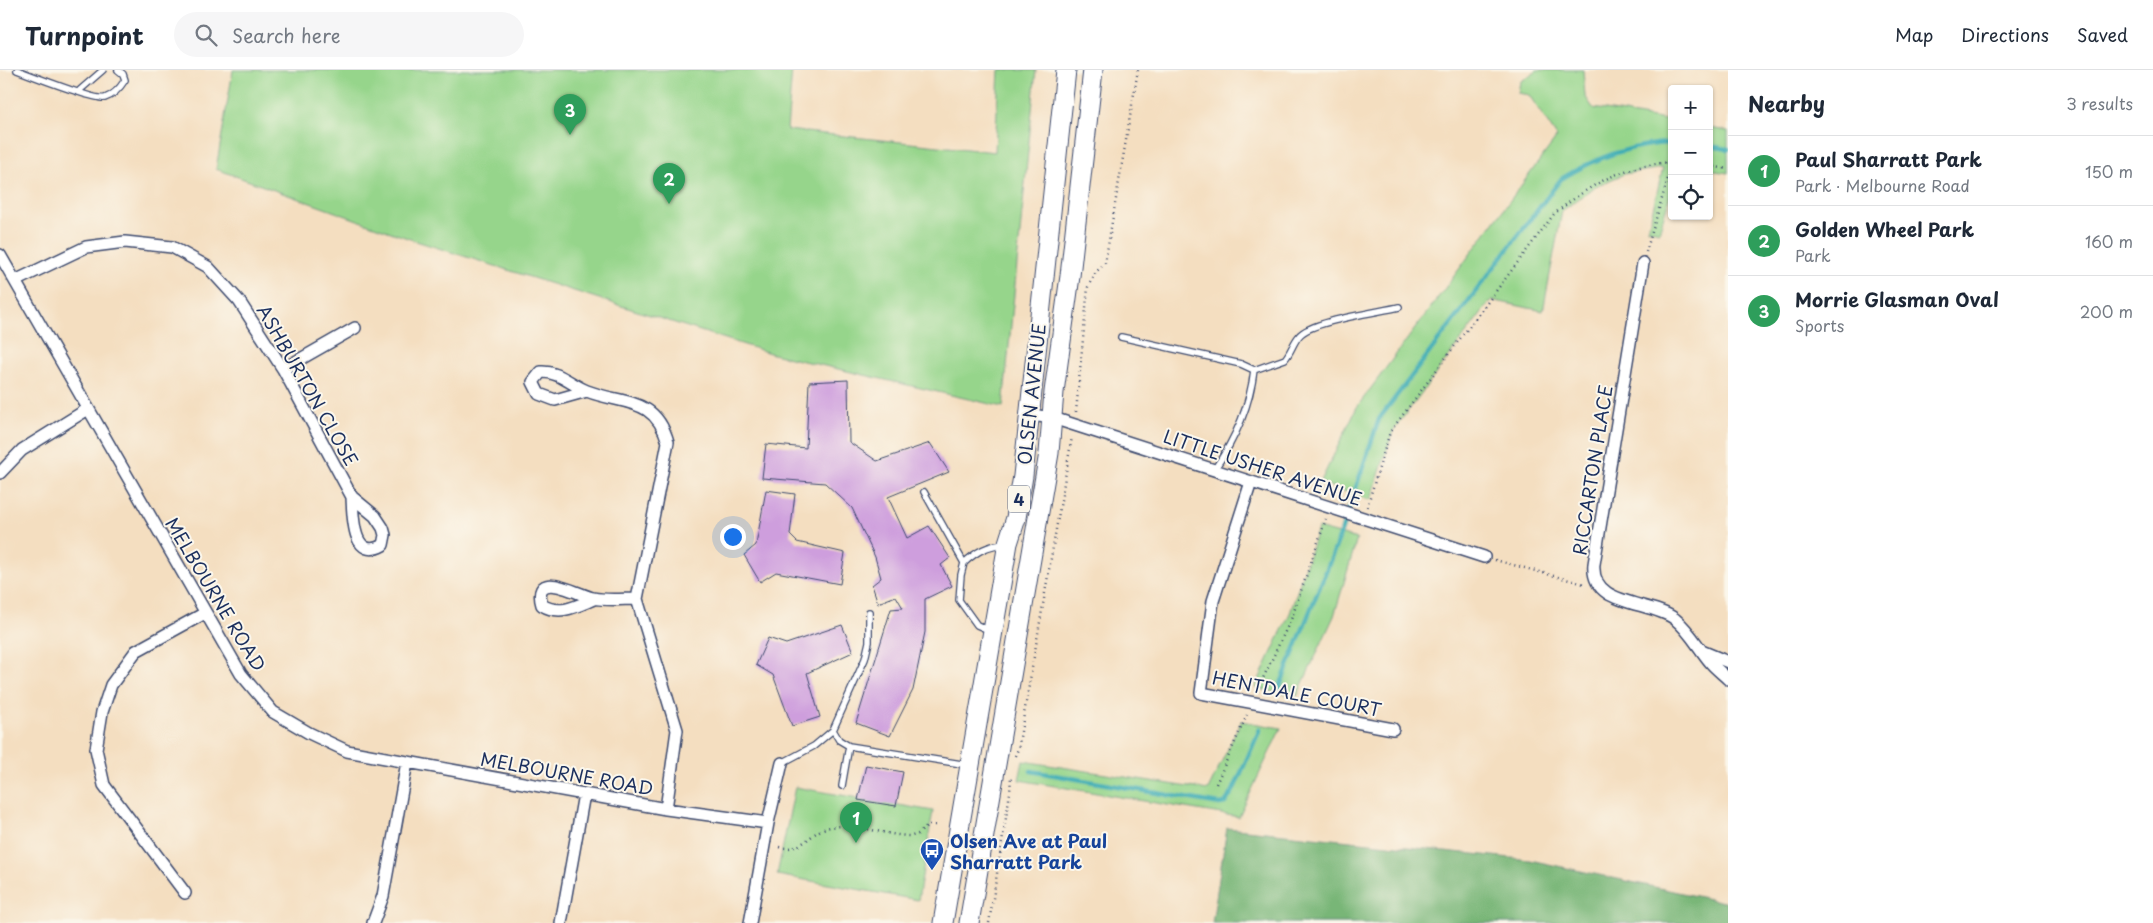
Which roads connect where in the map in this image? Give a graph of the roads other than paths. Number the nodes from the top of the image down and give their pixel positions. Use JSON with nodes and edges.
{"nodes":[{"id":1,"x":17,"y":70,"type":"edge"},
{"id":2,"x":103,"y":70,"type":"edge"},
{"id":3,"x":118,"y":70,"type":"edge"},
{"id":4,"x":1066,"y":70,"type":"edge"},
{"id":5,"x":1093,"y":70,"type":"edge"},
{"id":6,"x":80,"y":90,"type":"junction"},
{"id":7,"x":0,"y":255,"type":"edge"},
{"id":8,"x":1643,"y":262,"type":"road end"},
{"id":9,"x":15,"y":280,"type":"junction"},
{"id":10,"x":1399,"y":307,"type":"dead end"},
{"id":11,"x":355,"y":328,"type":"dead end"},
{"id":12,"x":1121,"y":337,"type":"dead end"},
{"id":13,"x":283,"y":369,"type":"junction"},
{"id":14,"x":1254,"y":370,"type":"junction"},
{"id":15,"x":587,"y":391,"type":"dead end"},
{"id":16,"x":88,"y":409,"type":"junction"},
{"id":17,"x":1031,"y":415,"type":"junction"},
{"id":18,"x":1053,"y":418,"type":"junction"},
{"id":19,"x":1214,"y":470,"type":"junction"},
{"id":20,"x":0,"y":473,"type":"edge"},
{"id":21,"x":1251,"y":482,"type":"junction"},
{"id":22,"x":924,"y":492,"type":"dead end"},
{"id":23,"x":352,"y":497,"type":"dead end"},
{"id":24,"x":1008,"y":544,"type":"junction"},
{"id":25,"x":1484,"y":557,"type":"road end"},
{"id":26,"x":964,"y":563,"type":"junction"},
{"id":27,"x":594,"y":598,"type":"dead end"},
{"id":28,"x":637,"y":599,"type":"junction"},
{"id":29,"x":869,"y":612,"type":"dead end"},
{"id":30,"x":205,"y":613,"type":"junction"},
{"id":31,"x":993,"y":632,"type":"junction"},
{"id":32,"x":1702,"y":652,"type":"junction"},
{"id":33,"x":1728,"y":662,"type":"edge"},
{"id":34,"x":1728,"y":679,"type":"edge"},
{"id":35,"x":1393,"y":729,"type":"dead end"},
{"id":36,"x":833,"y":730,"type":"junction"},
{"id":37,"x":849,"y":746,"type":"junction"},
{"id":38,"x":407,"y":762,"type":"junction"},
{"id":39,"x":782,"y":763,"type":"joint"},
{"id":40,"x":970,"y":766,"type":"junction"},
{"id":41,"x":842,"y":786,"type":"dead end"},
{"id":42,"x":584,"y":794,"type":"junction"},
{"id":43,"x":666,"y":810,"type":"junction"},
{"id":44,"x":768,"y":823,"type":"junction"},
{"id":45,"x":185,"y":893,"type":"dead end"},
{"id":46,"x":373,"y":923,"type":"edge"},
{"id":47,"x":561,"y":923,"type":"edge"},
{"id":48,"x":750,"y":923,"type":"edge"},
{"id":49,"x":943,"y":923,"type":"edge"},
{"id":50,"x":969,"y":923,"type":"edge"}],
"edges":[{"from":1,"to":6,"type":"lane"},
{"from":2,"to":6,"type":"lane"},
{"from":3,"to":6,"type":"lane"},
{"from":4,"to":17,"type":"main road","name":"OLSEN AVENUE","number":"4"},
{"from":5,"to":18,"type":"main road","name":"OLSEN AVENUE","number":"4"},
{"from":7,"to":9,"type":"street","name":"MELBOURNE ROAD"},
{"from":8,"to":32,"type":"street","name":"RICCARTON PLACE"},
{"from":9,"to":13,"type":"street","name":"ASHBURTON CLOSE"},
{"from":9,"to":16,"type":"street","name":"MELBOURNE ROAD"},
{"from":10,"to":14,"type":"lane"},
{"from":11,"to":13,"type":"street"},
{"from":12,"to":14,"type":"lane"},
{"from":13,"to":23,"type":"street","name":"ASHBURTON CLOSE"},
{"from":14,"to":19,"type":"lane"},
{"from":15,"to":28,"type":"street"},
{"from":16,"to":20,"type":"street"},
{"from":16,"to":30,"type":"street","name":"MELBOURNE ROAD"},
{"from":17,"to":18,"type":"street","name":"LITTLE USHER AVENUE"},
{"from":17,"to":24,"type":"main road","name":"OLSEN AVENUE","number":"4"},
{"from":18,"to":19,"type":"street","name":"LITTLE USHER AVENUE"},
{"from":18,"to":50,"type":"main road","name":"OLSEN AVENUE","number":"4"},
{"from":19,"to":21,"type":"street","name":"LITTLE USHER AVENUE"},
{"from":21,"to":25,"type":"street","name":"LITTLE USHER AVENUE"},
{"from":21,"to":35,"type":"street","name":"HENTDALE COURT"},
{"from":22,"to":26,"type":"lane"},
{"from":24,"to":26,"type":"lane"},
{"from":24,"to":31,"type":"main road","name":"OLSEN AVENUE","number":"4"},
{"from":26,"to":31,"type":"lane"},
{"from":27,"to":28,"type":"street"},
{"from":28,"to":43,"type":"street"},
{"from":29,"to":36,"type":"lane"},
{"from":30,"to":38,"type":"street","name":"MELBOURNE ROAD"},
{"from":30,"to":45,"type":"street"},
{"from":31,"to":40,"type":"main road","name":"OLSEN AVENUE","number":"4"},
{"from":32,"to":33,"type":"street"},
{"from":32,"to":34,"type":"street"},
{"from":36,"to":37,"type":"lane"},
{"from":36,"to":39,"type":"lane"},
{"from":37,"to":40,"type":"lane"},
{"from":37,"to":41,"type":"lane"},
{"from":38,"to":42,"type":"street","name":"MELBOURNE ROAD"},
{"from":38,"to":46,"type":"street"},
{"from":39,"to":44,"type":"street"},
{"from":40,"to":49,"type":"main road","name":"OLSEN AVENUE","number":"4"},
{"from":42,"to":43,"type":"street","name":"MELBOURNE ROAD"},
{"from":42,"to":47,"type":"street"},
{"from":43,"to":44,"type":"street","name":"MELBOURNE ROAD"},
{"from":44,"to":48,"type":"street"}]}
